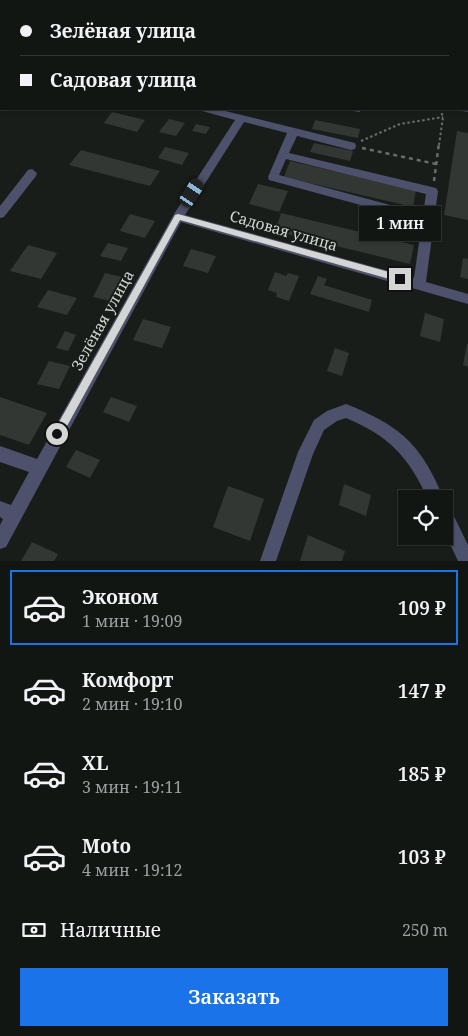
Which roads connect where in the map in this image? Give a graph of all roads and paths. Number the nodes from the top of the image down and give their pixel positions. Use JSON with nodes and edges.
{"nodes":[{"id":1,"x":209,"y":110,"type":"edge"},
{"id":2,"x":440,"y":110,"type":"edge"},
{"id":3,"x":443,"y":117,"type":"junction"},
{"id":4,"x":241,"y":119,"type":"junction"},
{"id":5,"x":294,"y":132,"type":"junction"},
{"id":6,"x":351,"y":146,"type":"junction"},
{"id":7,"x":283,"y":155,"type":"junction"},
{"id":8,"x":436,"y":164,"type":"junction"},
{"id":9,"x":32,"y":173,"type":"dead end"},
{"id":10,"x":432,"y":191,"type":"junction"},
{"id":11,"x":0,"y":214,"type":"edge"},
{"id":12,"x":412,"y":215,"type":"dead end"},
{"id":13,"x":178,"y":217,"type":"junction"},
{"id":14,"x":419,"y":284,"type":"junction"},
{"id":15,"x":468,"y":299,"type":"edge"},
{"id":16,"x":0,"y":454,"type":"edge"},
{"id":17,"x":39,"y":468,"type":"junction"},
{"id":18,"x":431,"y":490,"type":"edge"},
{"id":19,"x":7,"y":512,"type":"edge"},
{"id":20,"x":453,"y":532,"type":"edge"},
{"id":21,"x":0,"y":542,"type":"edge"},
{"id":22,"x":268,"y":561,"type":"edge"},
{"id":23,"x":468,"y":561,"type":"edge"}],
"edges":[{"from":1,"to":4,"type":"street"},
{"from":2,"to":3,"type":"path"},
{"from":3,"to":6,"type":"path"},
{"from":3,"to":8,"type":"path"},
{"from":4,"to":5,"type":"street"},
{"from":4,"to":13,"type":"street","name":"Зелёная улица"},
{"from":5,"to":6,"type":"street"},
{"from":5,"to":7,"type":"street"},
{"from":6,"to":8,"type":"path"},
{"from":7,"to":10,"type":"street"},
{"from":7,"to":12,"type":"street"},
{"from":8,"to":10,"type":"path"},
{"from":9,"to":11,"type":"street"},
{"from":10,"to":14,"type":"street"},
{"from":13,"to":14,"type":"street","name":"Садовая улица"},
{"from":13,"to":17,"type":"street","name":"Зелёная улица"},
{"from":14,"to":15,"type":"street","name":"Садовая улица"},
{"from":16,"to":17,"type":"street"},
{"from":17,"to":19,"type":"street","name":"Зелёная улица"},
{"from":18,"to":22,"type":"street"},
{"from":19,"to":21,"type":"street","name":"Зелёная улица"},
{"from":20,"to":23,"type":"street"}]}
